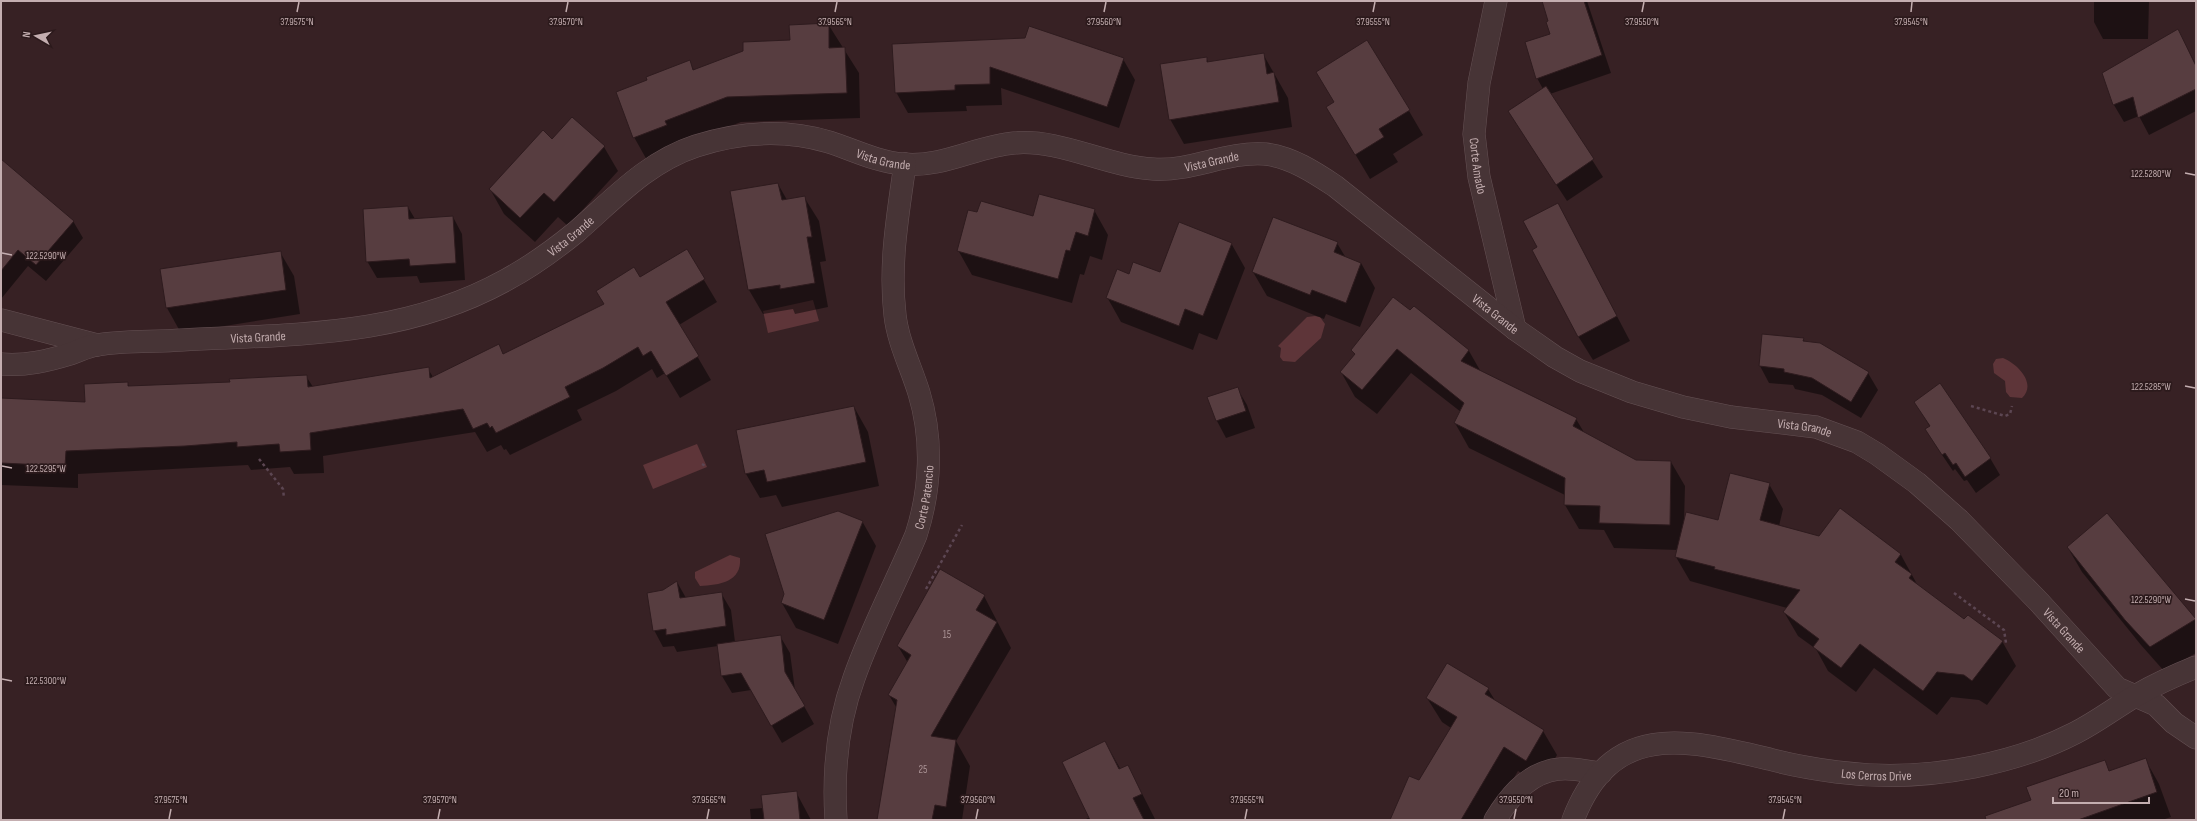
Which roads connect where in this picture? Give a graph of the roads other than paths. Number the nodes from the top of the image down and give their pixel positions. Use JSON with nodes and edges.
{"nodes":[{"id":1,"x":1496,"y":1,"type":"edge"},
{"id":2,"x":905,"y":164,"type":"junction"},
{"id":3,"x":1,"y":320,"type":"edge"},
{"id":4,"x":1515,"y":329,"type":"junction"},
{"id":5,"x":97,"y":345,"type":"junction"},
{"id":6,"x":1,"y":364,"type":"edge"},
{"id":7,"x":2196,"y":667,"type":"edge"},
{"id":8,"x":2135,"y":696,"type":"junction"},
{"id":9,"x":2196,"y":738,"type":"edge"},
{"id":10,"x":1601,"y":772,"type":"junction"},
{"id":11,"x":836,"y":820,"type":"edge"},
{"id":12,"x":1495,"y":820,"type":"edge"},
{"id":13,"x":1573,"y":820,"type":"edge"}],
"edges":[{"from":1,"to":4,"type":"street","name":"Corte Amado"},
{"from":2,"to":4,"type":"street","name":"Vista Grande"},
{"from":2,"to":5,"type":"street","name":"Vista Grande"},
{"from":2,"to":11,"type":"street","name":"Corte Patencio"},
{"from":3,"to":5,"type":"street","name":"Vista Grande"},
{"from":4,"to":8,"type":"street","name":"Vista Grande"},
{"from":5,"to":6,"type":"street","name":"Vista Grande"},
{"from":7,"to":8,"type":"street","name":"Los Cerros Drive"},
{"from":8,"to":9,"type":"street","name":"Vista Grande"},
{"from":8,"to":10,"type":"street","name":"Los Cerros Drive"},
{"from":10,"to":12,"type":"street"},
{"from":10,"to":13,"type":"street","name":"Los Cerros Drive"}]}
